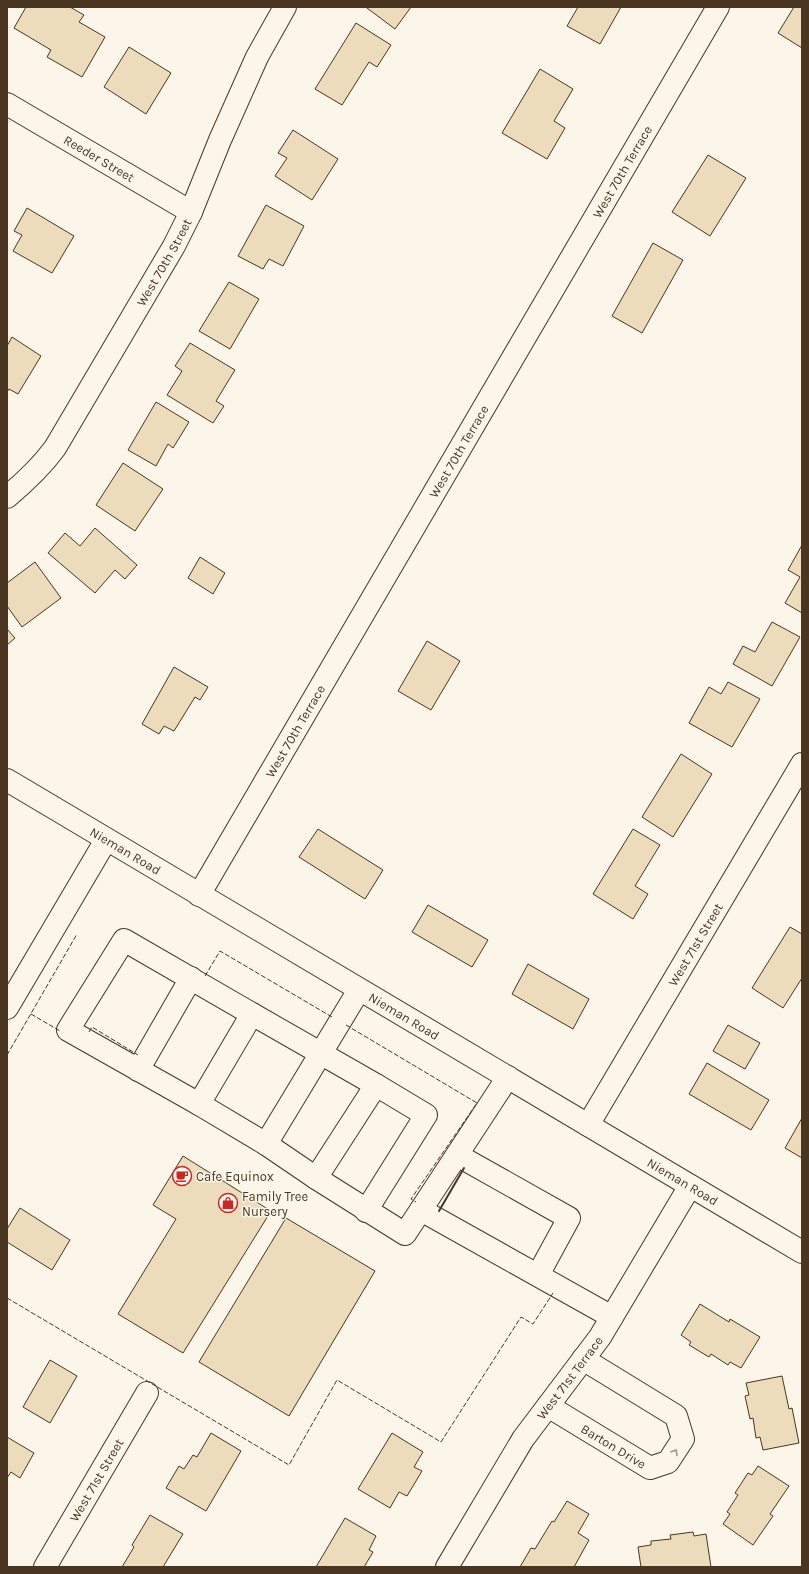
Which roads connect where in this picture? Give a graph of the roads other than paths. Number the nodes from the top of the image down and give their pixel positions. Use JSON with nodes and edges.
{"nodes":[{"id":1,"x":285,"y":7,"type":"edge"},
{"id":2,"x":718,"y":7,"type":"edge"},
{"id":3,"x":7,"y":104,"type":"edge"},
{"id":4,"x":191,"y":212,"type":"junction"},
{"id":5,"x":7,"y":497,"type":"edge"},
{"id":6,"x":802,"y":764,"type":"edge"},
{"id":7,"x":7,"y":780,"type":"edge"},
{"id":8,"x":106,"y":840,"type":"junction"},
{"id":9,"x":199,"y":895,"type":"junction"},
{"id":10,"x":191,"y":978,"type":"junction"},
{"id":11,"x":359,"y":990,"type":"junction"},
{"id":12,"x":7,"y":1008,"type":"edge"},
{"id":13,"x":252,"y":1014,"type":"junction"},
{"id":14,"x":321,"y":1053,"type":"junction"},
{"id":15,"x":138,"y":1070,"type":"junction"},
{"id":16,"x":508,"y":1077,"type":"junction"},
{"id":17,"x":376,"y":1085,"type":"junction"},
{"id":18,"x":198,"y":1104,"type":"junction"},
{"id":19,"x":588,"y":1125,"type":"junction"},
{"id":20,"x":266,"y":1144,"type":"junction"},
{"id":21,"x":457,"y":1155,"type":"junction"},
{"id":22,"x":316,"y":1178,"type":"junction"},
{"id":23,"x":690,"y":1186,"type":"junction"},
{"id":24,"x":421,"y":1210,"type":"junction"},
{"id":25,"x":366,"y":1211,"type":"junction"},
{"id":26,"x":802,"y":1252,"type":"edge"},
{"id":27,"x":538,"y":1276,"type":"junction"},
{"id":28,"x":612,"y":1317,"type":"junction"},
{"id":29,"x":583,"y":1359,"type":"junction"},
{"id":30,"x":146,"y":1393,"type":"dead end"},
{"id":31,"x":548,"y":1406,"type":"junction"},
{"id":32,"x":45,"y":1567,"type":"edge"},
{"id":33,"x":447,"y":1567,"type":"edge"}],
"edges":[{"from":1,"to":4,"type":"street","name":"West 70th Street"},
{"from":2,"to":9,"type":"street","name":"West 70th Terrace"},
{"from":3,"to":4,"type":"street","name":"Reeder Street"},
{"from":4,"to":5,"type":"street","name":"West 70th Street"},
{"from":6,"to":19,"type":"street","name":"West 71st Street"},
{"from":7,"to":8,"type":"street","name":"Nieman Road"},
{"from":8,"to":9,"type":"street","name":"Nieman Road"},
{"from":8,"to":12,"type":"street"},
{"from":9,"to":11,"type":"street","name":"Nieman Road"},
{"from":10,"to":13,"type":"street"},
{"from":10,"to":15,"type":"street"},
{"from":10,"to":15,"type":"street"},
{"from":11,"to":14,"type":"street"},
{"from":11,"to":16,"type":"street","name":"Nieman Road"},
{"from":13,"to":14,"type":"street"},
{"from":13,"to":18,"type":"street"},
{"from":14,"to":17,"type":"street"},
{"from":14,"to":20,"type":"street"},
{"from":15,"to":18,"type":"street"},
{"from":16,"to":19,"type":"street","name":"Nieman Road"},
{"from":16,"to":21,"type":"street"},
{"from":17,"to":22,"type":"street"},
{"from":17,"to":25,"type":"street"},
{"from":18,"to":20,"type":"street"},
{"from":19,"to":23,"type":"street","name":"Nieman Road"},
{"from":20,"to":22,"type":"street"},
{"from":21,"to":24,"type":"street"},
{"from":21,"to":27,"type":"street"},
{"from":22,"to":25,"type":"street"},
{"from":23,"to":26,"type":"street","name":"Nieman Road"},
{"from":23,"to":28,"type":"street","name":"West 71st Terrace"},
{"from":24,"to":25,"type":"street"},
{"from":24,"to":27,"type":"street"},
{"from":27,"to":28,"type":"street"},
{"from":28,"to":29,"type":"street","name":"West 71st Terrace"},
{"from":29,"to":31,"type":"street","name":"West 71st Terrace"},
{"from":31,"to":29,"type":"street","name":"Barton Drive","one_way":true},
{"from":30,"to":32,"type":"street","name":"West 71st Street"},
{"from":31,"to":33,"type":"street","name":"West 71st Terrace"}]}
